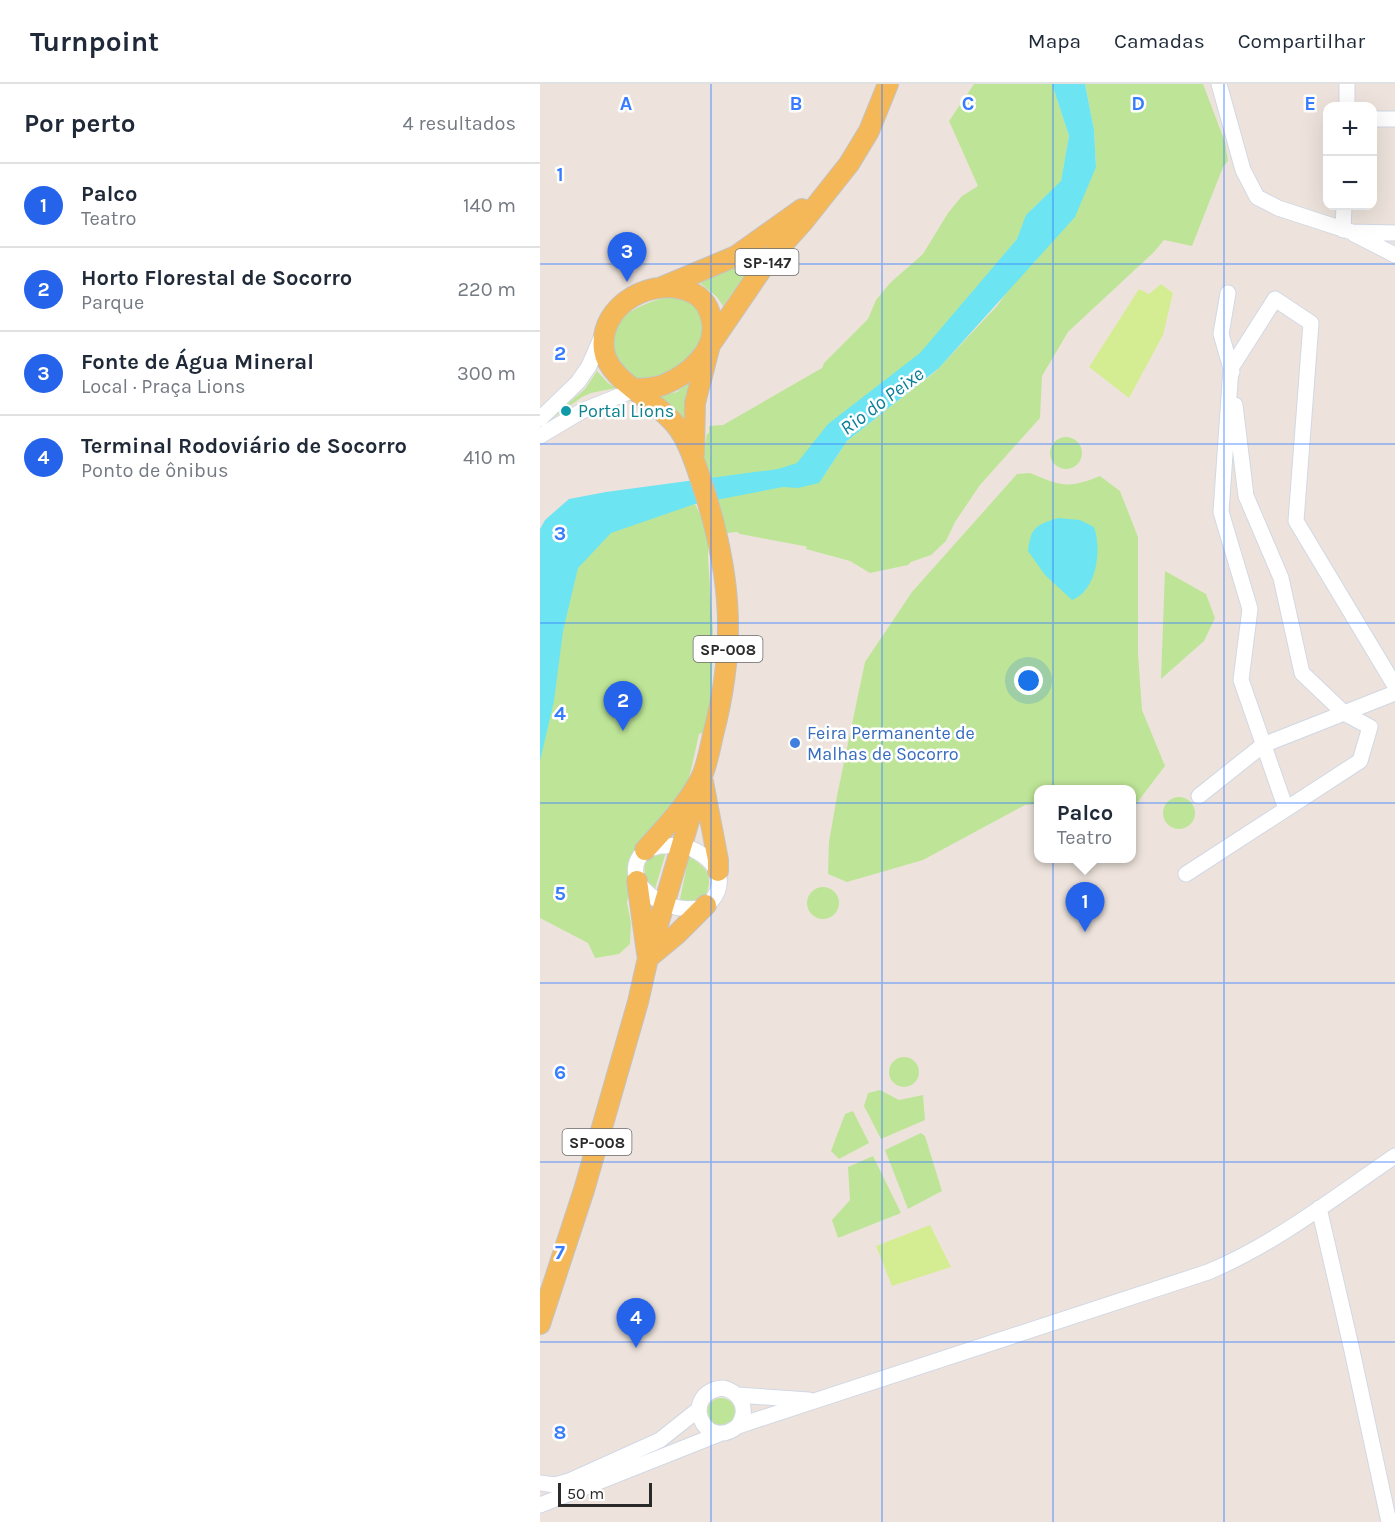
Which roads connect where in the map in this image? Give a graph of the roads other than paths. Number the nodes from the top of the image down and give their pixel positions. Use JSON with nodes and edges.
{"nodes":[{"id":1,"x":888,"y":84,"type":"edge"},
{"id":2,"x":1219,"y":84,"type":"edge"},
{"id":3,"x":1347,"y":84,"type":"edge"},
{"id":4,"x":1347,"y":102,"type":"edge"},
{"id":5,"x":1377,"y":118,"type":"edge"},
{"id":6,"x":1395,"y":118,"type":"edge"},
{"id":7,"x":833,"y":185,"type":"junction"},
{"id":8,"x":1344,"y":210,"type":"edge"},
{"id":9,"x":1347,"y":231,"type":"junction"},
{"id":10,"x":1395,"y":233,"type":"edge"},
{"id":11,"x":1395,"y":255,"type":"edge"},
{"id":12,"x":662,"y":287,"type":"junction"},
{"id":13,"x":1228,"y":293,"type":"dead end"},
{"id":14,"x":606,"y":328,"type":"junction"},
{"id":15,"x":710,"y":345,"type":"junction"},
{"id":16,"x":1231,"y":368,"type":"junction"},
{"id":17,"x":636,"y":389,"type":"junction"},
{"id":18,"x":540,"y":420,"type":"edge"},
{"id":19,"x":540,"y":436,"type":"edge"},
{"id":20,"x":695,"y":462,"type":"junction"},
{"id":21,"x":1395,"y":686,"type":"edge"},
{"id":22,"x":1395,"y":693,"type":"edge"},
{"id":23,"x":1344,"y":713,"type":"junction"},
{"id":24,"x":1263,"y":745,"type":"junction"},
{"id":25,"x":702,"y":777,"type":"junction"},
{"id":26,"x":1199,"y":796,"type":"dead end"},
{"id":27,"x":1286,"y":809,"type":"junction"},
{"id":28,"x":681,"y":846,"type":"junction"},
{"id":29,"x":645,"y":850,"type":"junction"},
{"id":30,"x":718,"y":871,"type":"junction"},
{"id":31,"x":1186,"y":874,"type":"dead end"},
{"id":32,"x":637,"y":881,"type":"junction"},
{"id":33,"x":665,"y":904,"type":"junction"},
{"id":34,"x":706,"y":905,"type":"junction"},
{"id":35,"x":648,"y":958,"type":"junction"},
{"id":36,"x":1395,"y":1156,"type":"edge"},
{"id":37,"x":1318,"y":1208,"type":"junction"},
{"id":38,"x":540,"y":1324,"type":"edge"},
{"id":39,"x":737,"y":1395,"type":"junction"},
{"id":40,"x":818,"y":1401,"type":"junction"},
{"id":41,"x":699,"y":1409,"type":"junction"},
{"id":42,"x":738,"y":1426,"type":"junction"},
{"id":43,"x":719,"y":1434,"type":"junction"},
{"id":44,"x":540,"y":1483,"type":"edge"},
{"id":45,"x":540,"y":1505,"type":"edge"},
{"id":46,"x":1389,"y":1522,"type":"edge"}],
"edges":[{"from":1,"to":7,"type":"main road","number":"SP-147"},
{"from":2,"to":9,"type":"street"},
{"from":3,"to":4,"type":"street"},
{"from":5,"to":6,"type":"street"},
{"from":7,"to":12,"type":"main road","number":"SP-147"},
{"from":7,"to":15,"type":"main road","number":"SP-147"},
{"from":8,"to":9,"type":"street"},
{"from":9,"to":10,"type":"street"},
{"from":9,"to":11,"type":"street"},
{"from":12,"to":14,"type":"main road","number":"SP-147"},
{"from":12,"to":15,"type":"main road","number":"SP-147"},
{"from":13,"to":16,"type":"street"},
{"from":14,"to":17,"type":"main road"},
{"from":14,"to":18,"type":"street"},
{"from":15,"to":17,"type":"main road","number":"SP-147"},
{"from":15,"to":20,"type":"main road","number":"SP-008"},
{"from":16,"to":21,"type":"street"},
{"from":16,"to":23,"type":"street"},
{"from":16,"to":24,"type":"street"},
{"from":17,"to":19,"type":"street"},
{"from":17,"to":20,"type":"main road","number":"SP-008"},
{"from":20,"to":25,"type":"main road","number":"SP-008"},
{"from":22,"to":23,"type":"street"},
{"from":23,"to":24,"type":"street"},
{"from":23,"to":27,"type":"street"},
{"from":24,"to":26,"type":"street"},
{"from":24,"to":27,"type":"street"},
{"from":25,"to":28,"type":"main road","number":"SP-008"},
{"from":25,"to":29,"type":"main road"},
{"from":25,"to":30,"type":"main road"},
{"from":27,"to":31,"type":"street"},
{"from":28,"to":29,"type":"street"},
{"from":28,"to":30,"type":"street"},
{"from":28,"to":33,"type":"main road","number":"SP-008"},
{"from":29,"to":32,"type":"street"},
{"from":30,"to":34,"type":"street"},
{"from":32,"to":33,"type":"street"},
{"from":32,"to":35,"type":"main road"},
{"from":33,"to":34,"type":"street"},
{"from":33,"to":35,"type":"main road","number":"SP-008"},
{"from":34,"to":35,"type":"main road"},
{"from":35,"to":38,"type":"main road","number":"SP-008"},
{"from":36,"to":37,"type":"street"},
{"from":37,"to":40,"type":"street"},
{"from":37,"to":46,"type":"street"},
{"from":39,"to":40,"type":"street"},
{"from":39,"to":41,"type":"street"},
{"from":39,"to":42,"type":"street"},
{"from":40,"to":42,"type":"street"},
{"from":41,"to":43,"type":"street"},
{"from":41,"to":44,"type":"street"},
{"from":42,"to":43,"type":"street"},
{"from":43,"to":45,"type":"street"}]}
